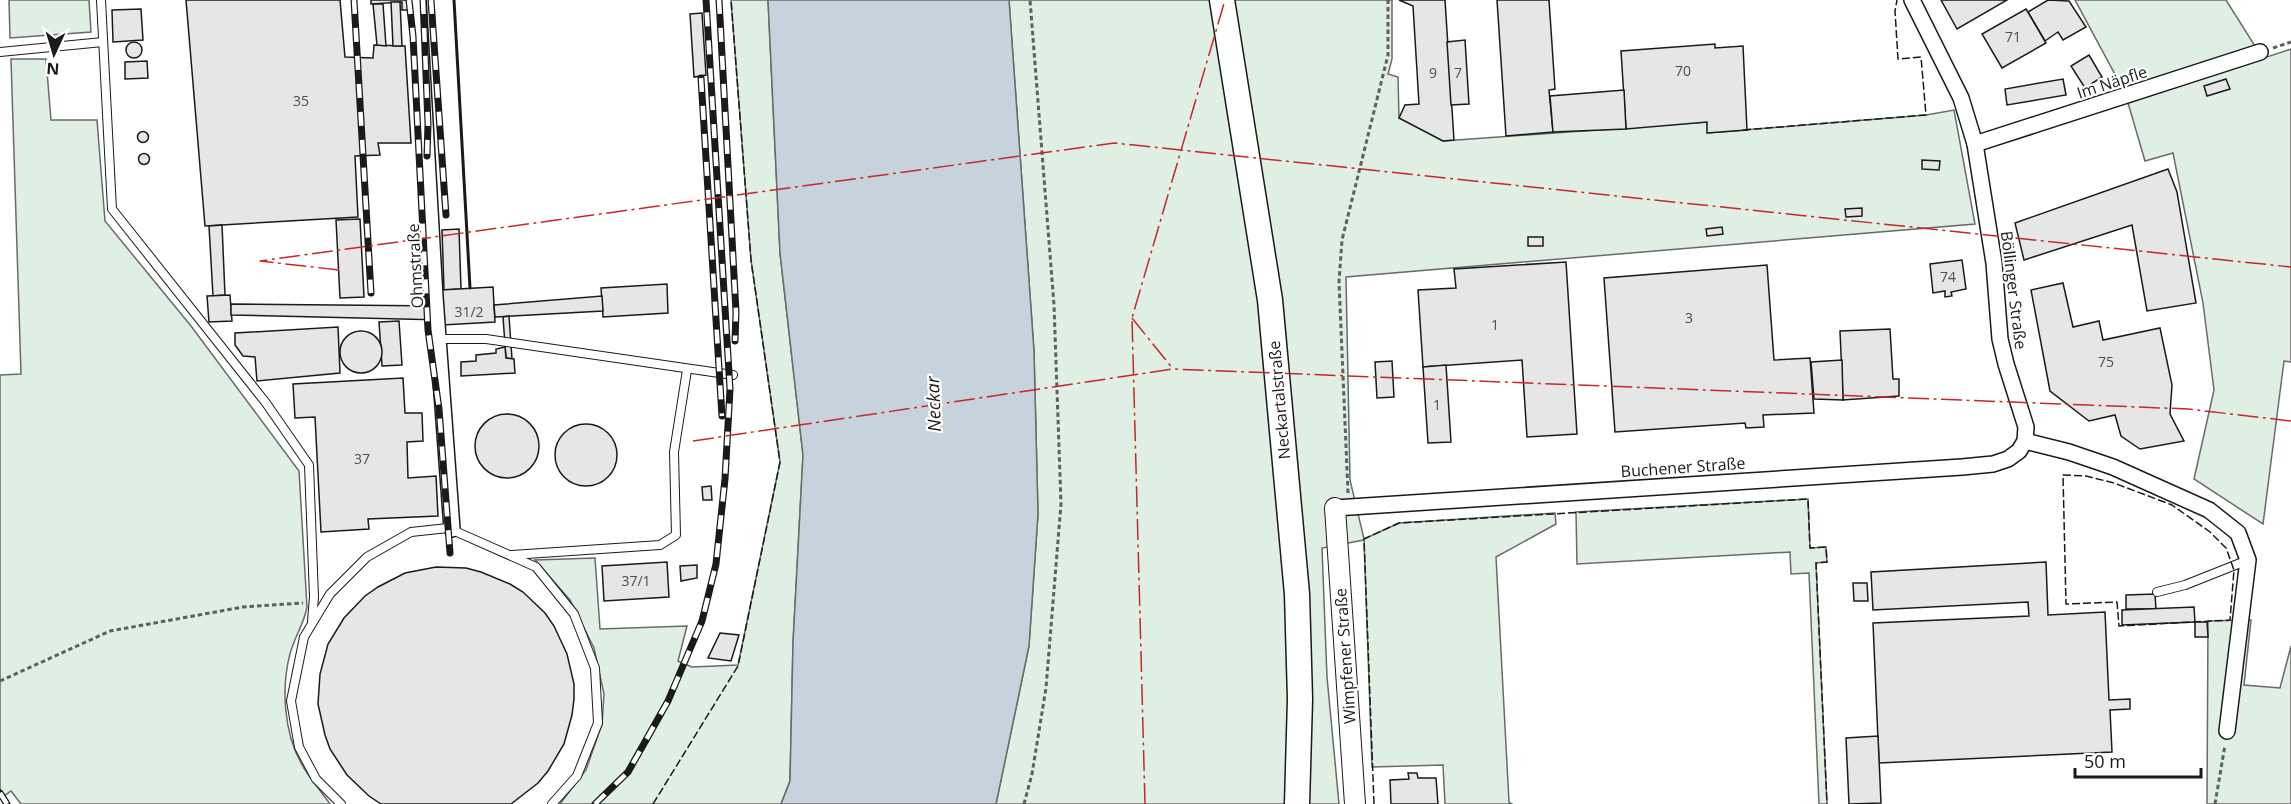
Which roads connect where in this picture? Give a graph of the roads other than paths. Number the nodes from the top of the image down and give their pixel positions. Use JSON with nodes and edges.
{"nodes":[{"id":1,"x":101,"y":0,"type":"edge"},
{"id":2,"x":418,"y":0,"type":"edge"},
{"id":3,"x":1222,"y":0,"type":"edge"},
{"id":4,"x":1912,"y":0,"type":"edge"},
{"id":5,"x":103,"y":42,"type":"junction"},
{"id":6,"x":0,"y":52,"type":"edge"},
{"id":7,"x":2260,"y":52,"type":"dead end"},
{"id":8,"x":1975,"y":144,"type":"junction"},
{"id":9,"x":438,"y":339,"type":"junction"},
{"id":10,"x":687,"y":369,"type":"junction"},
{"id":11,"x":733,"y":375,"type":"dead end"},
{"id":12,"x":2025,"y":441,"type":"junction"},
{"id":13,"x":1342,"y":508,"type":"joint"},
{"id":14,"x":452,"y":529,"type":"junction"},
{"id":15,"x":511,"y":555,"type":"junction"},
{"id":16,"x":2248,"y":560,"type":"junction"},
{"id":17,"x":2157,"y":592,"type":"dead end"},
{"id":18,"x":312,"y":623,"type":"junction"},
{"id":19,"x":2227,"y":731,"type":"road end"},
{"id":20,"x":341,"y":804,"type":"edge"},
{"id":21,"x":552,"y":804,"type":"edge"},
{"id":22,"x":1297,"y":804,"type":"edge"},
{"id":23,"x":1354,"y":804,"type":"edge"}],
"edges":[{"from":1,"to":5,"type":"lane"},
{"from":2,"to":9,"type":"street","name":"Ohmstraße"},
{"from":3,"to":22,"type":"main road","name":"Neckartalstraße"},
{"from":4,"to":8,"type":"street","name":"Böllinger Straße"},
{"from":5,"to":6,"type":"lane"},
{"from":5,"to":18,"type":"lane"},
{"from":7,"to":8,"type":"street","name":"Im Näpfle"},
{"from":8,"to":12,"type":"street","name":"Böllinger Straße"},
{"from":9,"to":10,"type":"lane"},
{"from":9,"to":14,"type":"street","name":"Ohmstraße"},
{"from":10,"to":11,"type":"lane"},
{"from":10,"to":15,"type":"lane"},
{"from":12,"to":13,"type":"street","name":"Buchener Straße"},
{"from":12,"to":16,"type":"street"},
{"from":13,"to":23,"type":"street","name":"Wimpfener Straße"},
{"from":14,"to":15,"type":"lane"},
{"from":14,"to":18,"type":"lane"},
{"from":15,"to":21,"type":"lane"},
{"from":16,"to":17,"type":"lane"},
{"from":16,"to":19,"type":"street"},
{"from":18,"to":20,"type":"lane"}]}
